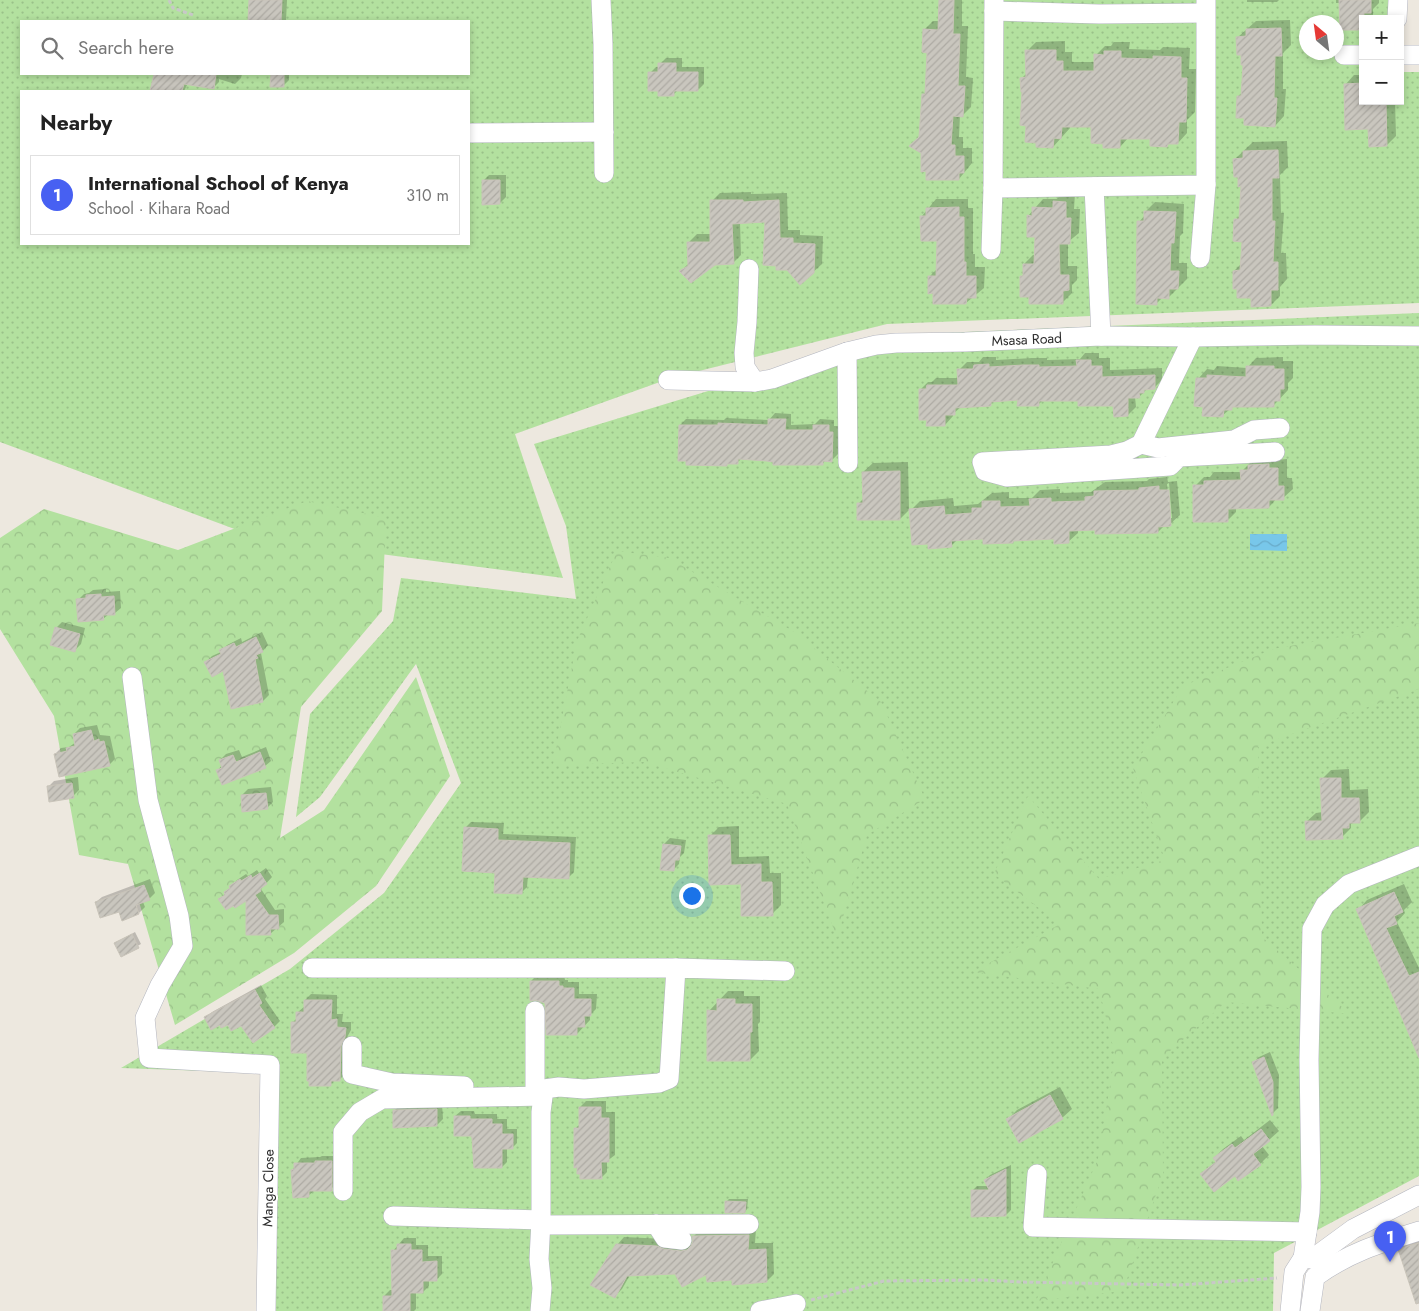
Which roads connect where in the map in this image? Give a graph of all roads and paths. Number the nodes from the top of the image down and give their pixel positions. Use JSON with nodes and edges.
{"nodes":[{"id":1,"x":169,"y":0,"type":"edge"},
{"id":2,"x":601,"y":0,"type":"edge"},
{"id":3,"x":1398,"y":0,"type":"edge"},
{"id":4,"x":994,"y":6,"type":"edge"},
{"id":5,"x":1099,"y":7,"type":"edge"},
{"id":6,"x":1205,"y":7,"type":"edge"},
{"id":7,"x":194,"y":15,"type":"dead end"},
{"id":8,"x":1397,"y":15,"type":"edge"},
{"id":9,"x":1404,"y":55,"type":"edge"},
{"id":10,"x":1419,"y":55,"type":"edge"},
{"id":11,"x":604,"y":132,"type":"junction"},
{"id":12,"x":470,"y":133,"type":"edge"},
{"id":13,"x":604,"y":174,"type":"dead end"},
{"id":14,"x":1206,"y":185,"type":"junction"},
{"id":15,"x":1094,"y":187,"type":"junction"},
{"id":16,"x":993,"y":188,"type":"junction"},
{"id":17,"x":991,"y":250,"type":"dead end"},
{"id":18,"x":1200,"y":258,"type":"dead end"},
{"id":19,"x":749,"y":269,"type":"dead end"},
{"id":20,"x":1101,"y":336,"type":"junction"},
{"id":21,"x":1419,"y":336,"type":"edge"},
{"id":22,"x":1193,"y":337,"type":"junction"},
{"id":23,"x":848,"y":352,"type":"junction"},
{"id":24,"x":668,"y":380,"type":"dead end"},
{"id":25,"x":755,"y":382,"type":"junction"},
{"id":26,"x":1280,"y":428,"type":"dead end"},
{"id":27,"x":1141,"y":444,"type":"junction"},
{"id":28,"x":1275,"y":452,"type":"dead end"},
{"id":29,"x":848,"y":463,"type":"dead end"},
{"id":30,"x":132,"y":678,"type":"dead end"},
{"id":31,"x":1419,"y":856,"type":"edge"},
{"id":32,"x":312,"y":968,"type":"dead end"},
{"id":33,"x":676,"y":968,"type":"junction"},
{"id":34,"x":785,"y":971,"type":"dead end"},
{"id":35,"x":535,"y":1011,"type":"dead end"},
{"id":36,"x":352,"y":1046,"type":"dead end"},
{"id":37,"x":541,"y":1091,"type":"junction"},
{"id":38,"x":1037,"y":1174,"type":"dead end"},
{"id":39,"x":343,"y":1191,"type":"dead end"},
{"id":40,"x":1419,"y":1195,"type":"edge"},
{"id":41,"x":393,"y":1216,"type":"dead end"},
{"id":42,"x":541,"y":1222,"type":"junction"},
{"id":43,"x":656,"y":1224,"type":"junction"},
{"id":44,"x":748,"y":1224,"type":"dead end"},
{"id":45,"x":1419,"y":1231,"type":"edge"},
{"id":46,"x":1307,"y":1232,"type":"junction"},
{"id":47,"x":682,"y":1240,"type":"dead end"},
{"id":48,"x":1309,"y":1263,"type":"junction"},
{"id":49,"x":796,"y":1304,"type":"joint"},
{"id":50,"x":266,"y":1311,"type":"edge"},
{"id":51,"x":540,"y":1311,"type":"edge"},
{"id":52,"x":760,"y":1311,"type":"edge"},
{"id":53,"x":1290,"y":1311,"type":"edge"},
{"id":54,"x":1310,"y":1311,"type":"edge"}],
"edges":[{"from":1,"to":7,"type":"path"},
{"from":2,"to":11,"type":"street"},
{"from":3,"to":8,"type":"street"},
{"from":4,"to":5,"type":"street"},
{"from":4,"to":16,"type":"street"},
{"from":5,"to":6,"type":"street"},
{"from":6,"to":14,"type":"street"},
{"from":9,"to":10,"type":"street"},
{"from":11,"to":12,"type":"street"},
{"from":11,"to":13,"type":"street"},
{"from":14,"to":15,"type":"street"},
{"from":14,"to":18,"type":"street"},
{"from":15,"to":16,"type":"street"},
{"from":15,"to":20,"type":"street"},
{"from":16,"to":17,"type":"street"},
{"from":19,"to":25,"type":"street"},
{"from":20,"to":22,"type":"street","name":"Msasa Road"},
{"from":20,"to":23,"type":"street","name":"Msasa Road"},
{"from":21,"to":22,"type":"street","name":"Msasa Road"},
{"from":22,"to":27,"type":"street"},
{"from":23,"to":25,"type":"street","name":"Msasa Road"},
{"from":23,"to":29,"type":"street"},
{"from":24,"to":25,"type":"street","name":"Msasa Road"},
{"from":26,"to":27,"type":"street"},
{"from":27,"to":28,"type":"street"},
{"from":30,"to":50,"type":"street","name":"Manga Close"},
{"from":31,"to":46,"type":"street"},
{"from":32,"to":33,"type":"street"},
{"from":33,"to":34,"type":"street"},
{"from":33,"to":37,"type":"street"},
{"from":35,"to":37,"type":"street"},
{"from":36,"to":37,"type":"street"},
{"from":37,"to":39,"type":"street"},
{"from":37,"to":42,"type":"street"},
{"from":38,"to":46,"type":"street"},
{"from":40,"to":48,"type":"street"},
{"from":41,"to":42,"type":"street"},
{"from":42,"to":43,"type":"street"},
{"from":42,"to":51,"type":"street"},
{"from":43,"to":44,"type":"street"},
{"from":43,"to":47,"type":"street"},
{"from":45,"to":48,"type":"street"},
{"from":46,"to":48,"type":"street"},
{"from":48,"to":49,"type":"path"},
{"from":48,"to":53,"type":"street"},
{"from":48,"to":54,"type":"street"},
{"from":49,"to":52,"type":"street"}]}
